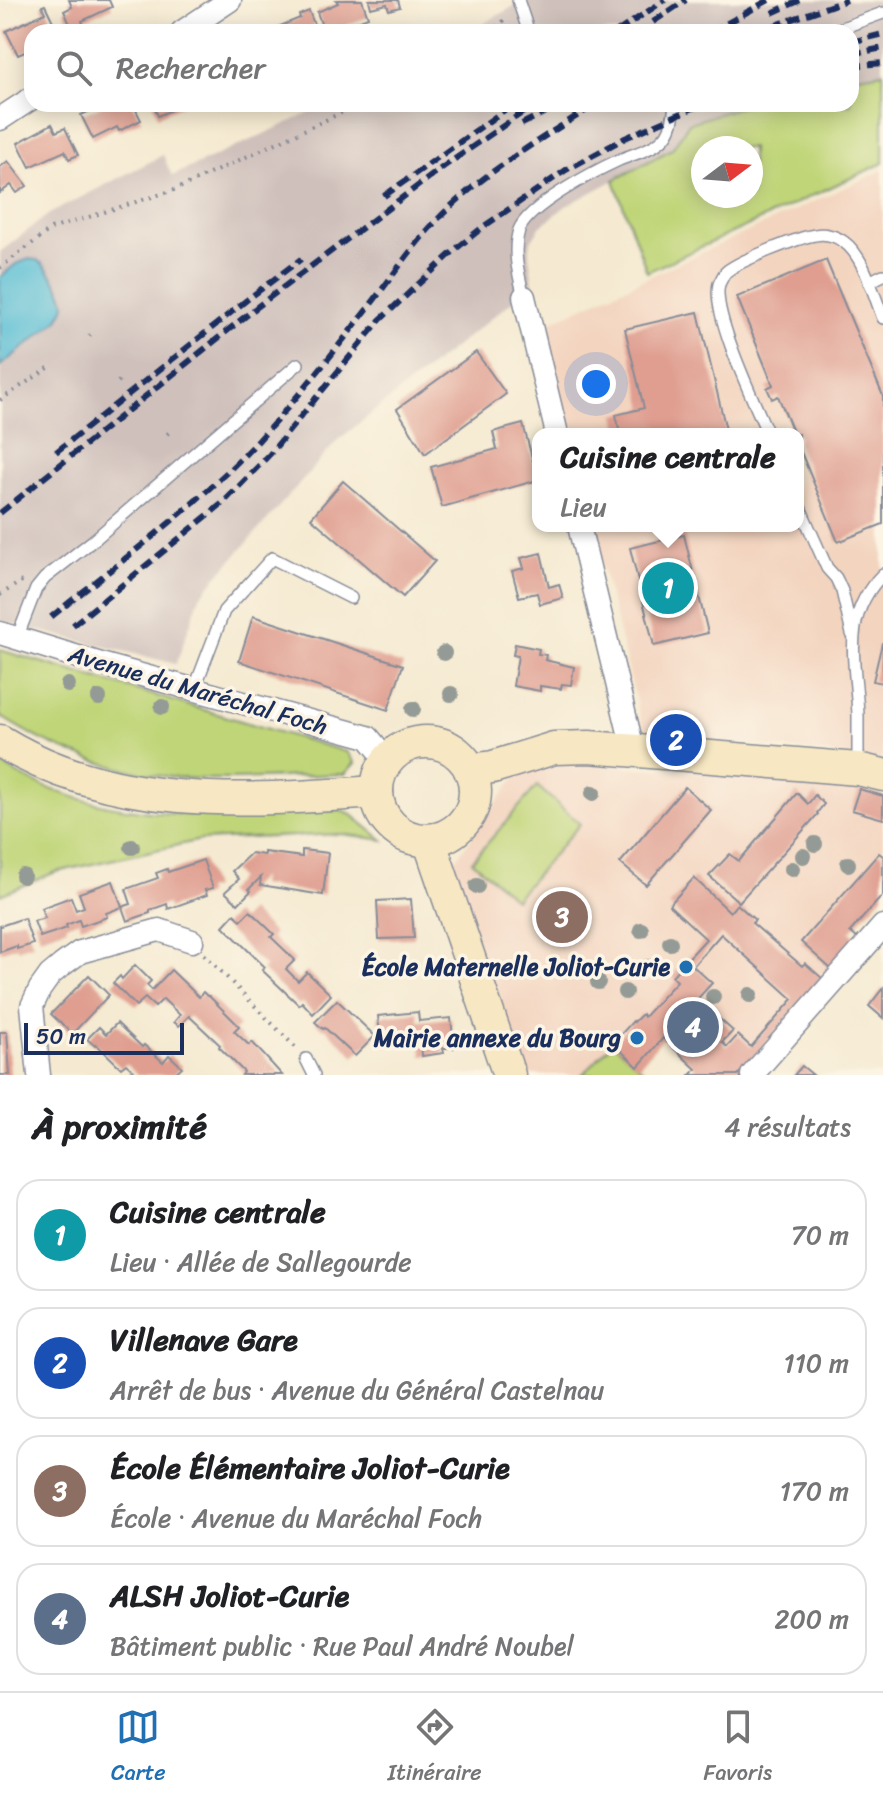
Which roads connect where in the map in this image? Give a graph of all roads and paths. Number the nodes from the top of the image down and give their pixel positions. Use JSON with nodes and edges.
{"nodes":[{"id":1,"x":230,"y":0,"type":"edge"},
{"id":2,"x":518,"y":0,"type":"edge"},
{"id":3,"x":883,"y":13,"type":"edge"},
{"id":4,"x":194,"y":24,"type":"edge"},
{"id":5,"x":526,"y":24,"type":"edge"},
{"id":6,"x":853,"y":24,"type":"edge"},
{"id":7,"x":24,"y":103,"type":"edge"},
{"id":8,"x":343,"y":112,"type":"edge"},
{"id":9,"x":674,"y":112,"type":"edge"},
{"id":10,"x":0,"y":119,"type":"edge"},
{"id":11,"x":0,"y":268,"type":"edge"},
{"id":12,"x":883,"y":275,"type":"edge"},
{"id":13,"x":869,"y":282,"type":"junction"},
{"id":14,"x":524,"y":297,"type":"joint"},
{"id":15,"x":883,"y":318,"type":"edge"},
{"id":16,"x":298,"y":364,"type":"dead end"},
{"id":17,"x":53,"y":365,"type":"dead end"},
{"id":18,"x":0,"y":400,"type":"edge"},
{"id":19,"x":556,"y":428,"type":"edge"},
{"id":20,"x":766,"y":428,"type":"edge"},
{"id":21,"x":804,"y":516,"type":"edge"},
{"id":22,"x":580,"y":532,"type":"edge"},
{"id":23,"x":883,"y":574,"type":"edge"},
{"id":24,"x":351,"y":598,"type":"dead end"},
{"id":25,"x":8,"y":636,"type":"edge"},
{"id":26,"x":853,"y":636,"type":"junction"},
{"id":27,"x":194,"y":690,"type":"junction"},
{"id":28,"x":0,"y":741,"type":"edge"},
{"id":29,"x":633,"y":749,"type":"junction"},
{"id":30,"x":387,"y":760,"type":"junction"},
{"id":31,"x":470,"y":770,"type":"junction"},
{"id":32,"x":870,"y":772,"type":"edge"},
{"id":33,"x":377,"y":792,"type":"junction"},
{"id":34,"x":429,"y":840,"type":"junction"},
{"id":35,"x":883,"y":926,"type":"edge"},
{"id":36,"x":192,"y":941,"type":"joint"},
{"id":37,"x":306,"y":1059,"type":"joint"},
{"id":38,"x":39,"y":1075,"type":"edge"},
{"id":39,"x":314,"y":1075,"type":"edge"},
{"id":40,"x":509,"y":1075,"type":"edge"},
{"id":41,"x":752,"y":1075,"type":"edge"}],
"edges":[{"from":1,"to":4,"type":"street"},
{"from":2,"to":5,"type":"lane"},
{"from":3,"to":6,"type":"lane"},
{"from":7,"to":10,"type":"street"},
{"from":8,"to":11,"type":"path"},
{"from":9,"to":14,"type":"lane"},
{"from":12,"to":13,"type":"lane"},
{"from":13,"to":15,"type":"lane"},
{"from":13,"to":20,"type":"lane"},
{"from":14,"to":19,"type":"street"},
{"from":16,"to":25,"type":"lane"},
{"from":17,"to":18,"type":"path"},
{"from":21,"to":26,"type":"lane"},
{"from":22,"to":29,"type":"street"},
{"from":23,"to":26,"type":"lane"},
{"from":24,"to":27,"type":"lane"},
{"from":25,"to":27,"type":"street","name":"Avenue du Maréchal Foch"},
{"from":26,"to":32,"type":"lane"},
{"from":27,"to":30,"type":"street","name":"Avenue du Maréchal Foch"},
{"from":28,"to":33,"type":"main road"},
{"from":29,"to":31,"type":"main road"},
{"from":29,"to":32,"type":"main road"},
{"from":30,"to":31,"type":"main road"},
{"from":30,"to":33,"type":"main road"},
{"from":31,"to":34,"type":"main road"},
{"from":33,"to":34,"type":"main road"},
{"from":34,"to":40,"type":"main road"},
{"from":35,"to":41,"type":"street"},
{"from":36,"to":37,"type":"path"},
{"from":36,"to":38,"type":"street"},
{"from":37,"to":39,"type":"lane"}]}
